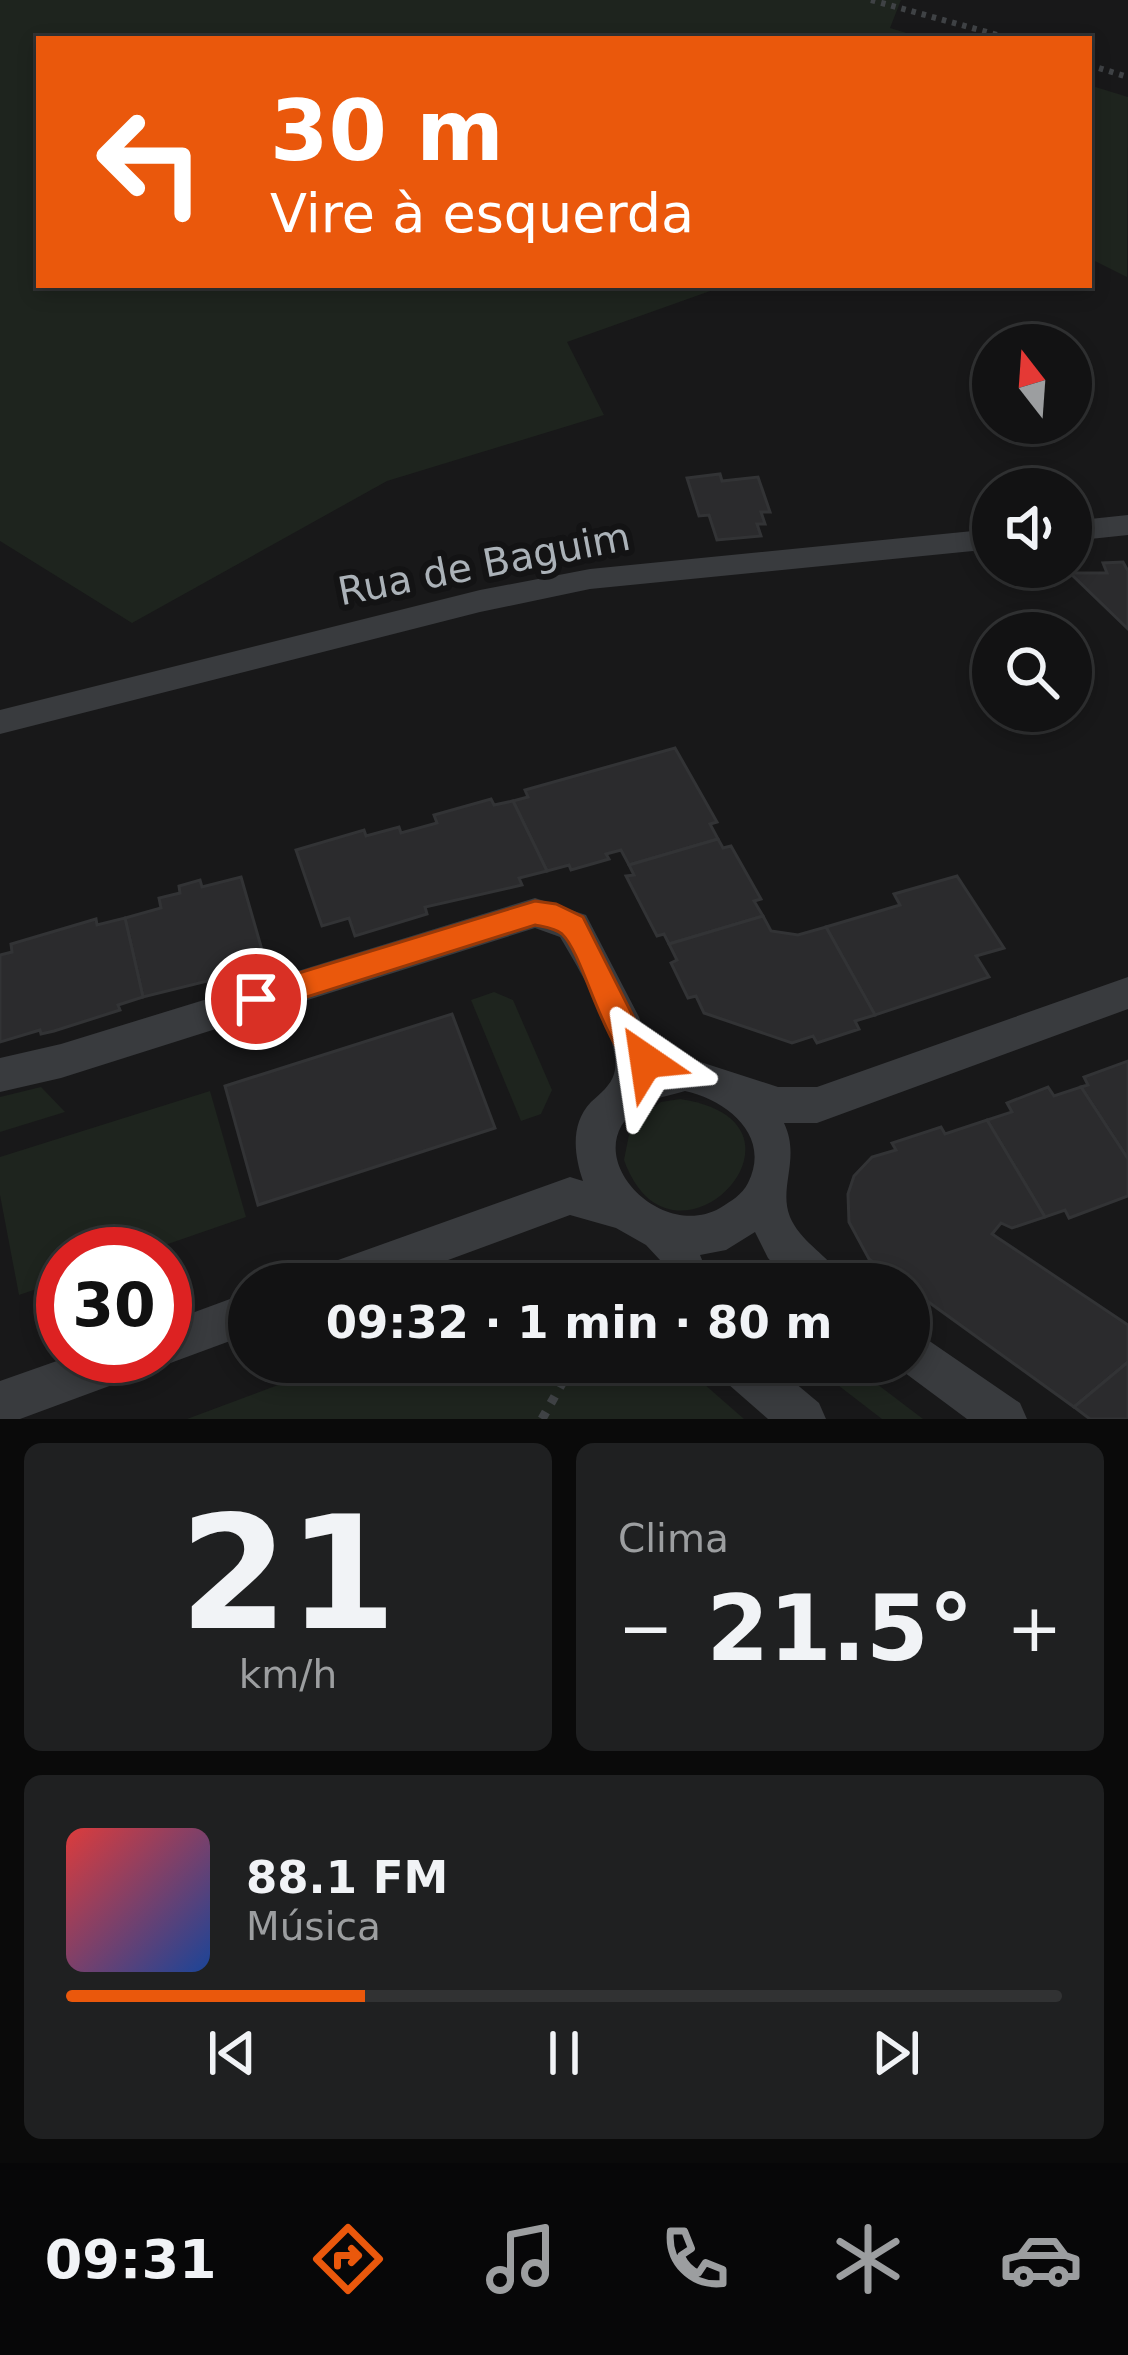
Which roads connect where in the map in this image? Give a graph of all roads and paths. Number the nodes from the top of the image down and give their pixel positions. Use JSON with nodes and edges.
{"nodes":[{"id":1,"x":872,"y":0,"type":"edge"},
{"id":2,"x":1001,"y":36,"type":"edge"},
{"id":3,"x":1092,"y":65,"type":"edge"},
{"id":4,"x":1128,"y":77,"type":"edge"},
{"id":5,"x":1128,"y":525,"type":"edge"},
{"id":6,"x":1092,"y":529,"type":"edge"},
{"id":7,"x":972,"y":541,"type":"edge"},
{"id":8,"x":0,"y":722,"type":"edge"},
{"id":9,"x":1128,"y":993,"type":"edge"},
{"id":10,"x":628,"y":1039,"type":"junction"},
{"id":11,"x":0,"y":1075,"type":"edge"},
{"id":12,"x":679,"y":1075,"type":"junction"},
{"id":13,"x":625,"y":1093,"type":"junction"},
{"id":14,"x":739,"y":1093,"type":"junction"},
{"id":15,"x":834,"y":1100,"type":"junction"},
{"id":16,"x":594,"y":1149,"type":"junction"},
{"id":17,"x":770,"y":1179,"type":"junction"},
{"id":18,"x":543,"y":1204,"type":"junction"},
{"id":19,"x":623,"y":1211,"type":"junction"},
{"id":20,"x":662,"y":1233,"type":"junction"},
{"id":21,"x":384,"y":1263,"type":"edge"},
{"id":22,"x":682,"y":1263,"type":"edge"},
{"id":23,"x":803,"y":1263,"type":"edge"},
{"id":24,"x":228,"y":1321,"type":"edge"},
{"id":25,"x":192,"y":1334,"type":"edge"},
{"id":26,"x":930,"y":1364,"type":"edge"},
{"id":27,"x":57,"y":1383,"type":"edge"},
{"id":28,"x":562,"y":1383,"type":"edge"},
{"id":29,"x":760,"y":1383,"type":"edge"},
{"id":30,"x":0,"y":1404,"type":"edge"},
{"id":31,"x":542,"y":1419,"type":"edge"},
{"id":32,"x":802,"y":1419,"type":"edge"},
{"id":33,"x":1004,"y":1419,"type":"edge"}],
"edges":[{"from":1,"to":2,"type":"path"},
{"from":3,"to":4,"type":"path"},
{"from":5,"to":6,"type":"street"},
{"from":7,"to":8,"type":"street","name":"Rua de Baguim"},
{"from":9,"to":15,"type":"street"},
{"from":10,"to":11,"type":"street"},
{"from":10,"to":12,"type":"street"},
{"from":10,"to":13,"type":"street"},
{"from":12,"to":13,"type":"street"},
{"from":12,"to":14,"type":"street"},
{"from":13,"to":16,"type":"street"},
{"from":14,"to":15,"type":"street"},
{"from":14,"to":17,"type":"street"},
{"from":15,"to":17,"type":"street"},
{"from":16,"to":18,"type":"street"},
{"from":16,"to":19,"type":"street"},
{"from":17,"to":20,"type":"street"},
{"from":17,"to":23,"type":"street"},
{"from":18,"to":19,"type":"street"},
{"from":18,"to":21,"type":"street"},
{"from":19,"to":20,"type":"street"},
{"from":20,"to":22,"type":"street"},
{"from":24,"to":25,"type":"street"},
{"from":26,"to":33,"type":"street"},
{"from":27,"to":30,"type":"street"},
{"from":28,"to":31,"type":"path"},
{"from":29,"to":32,"type":"street"}]}
